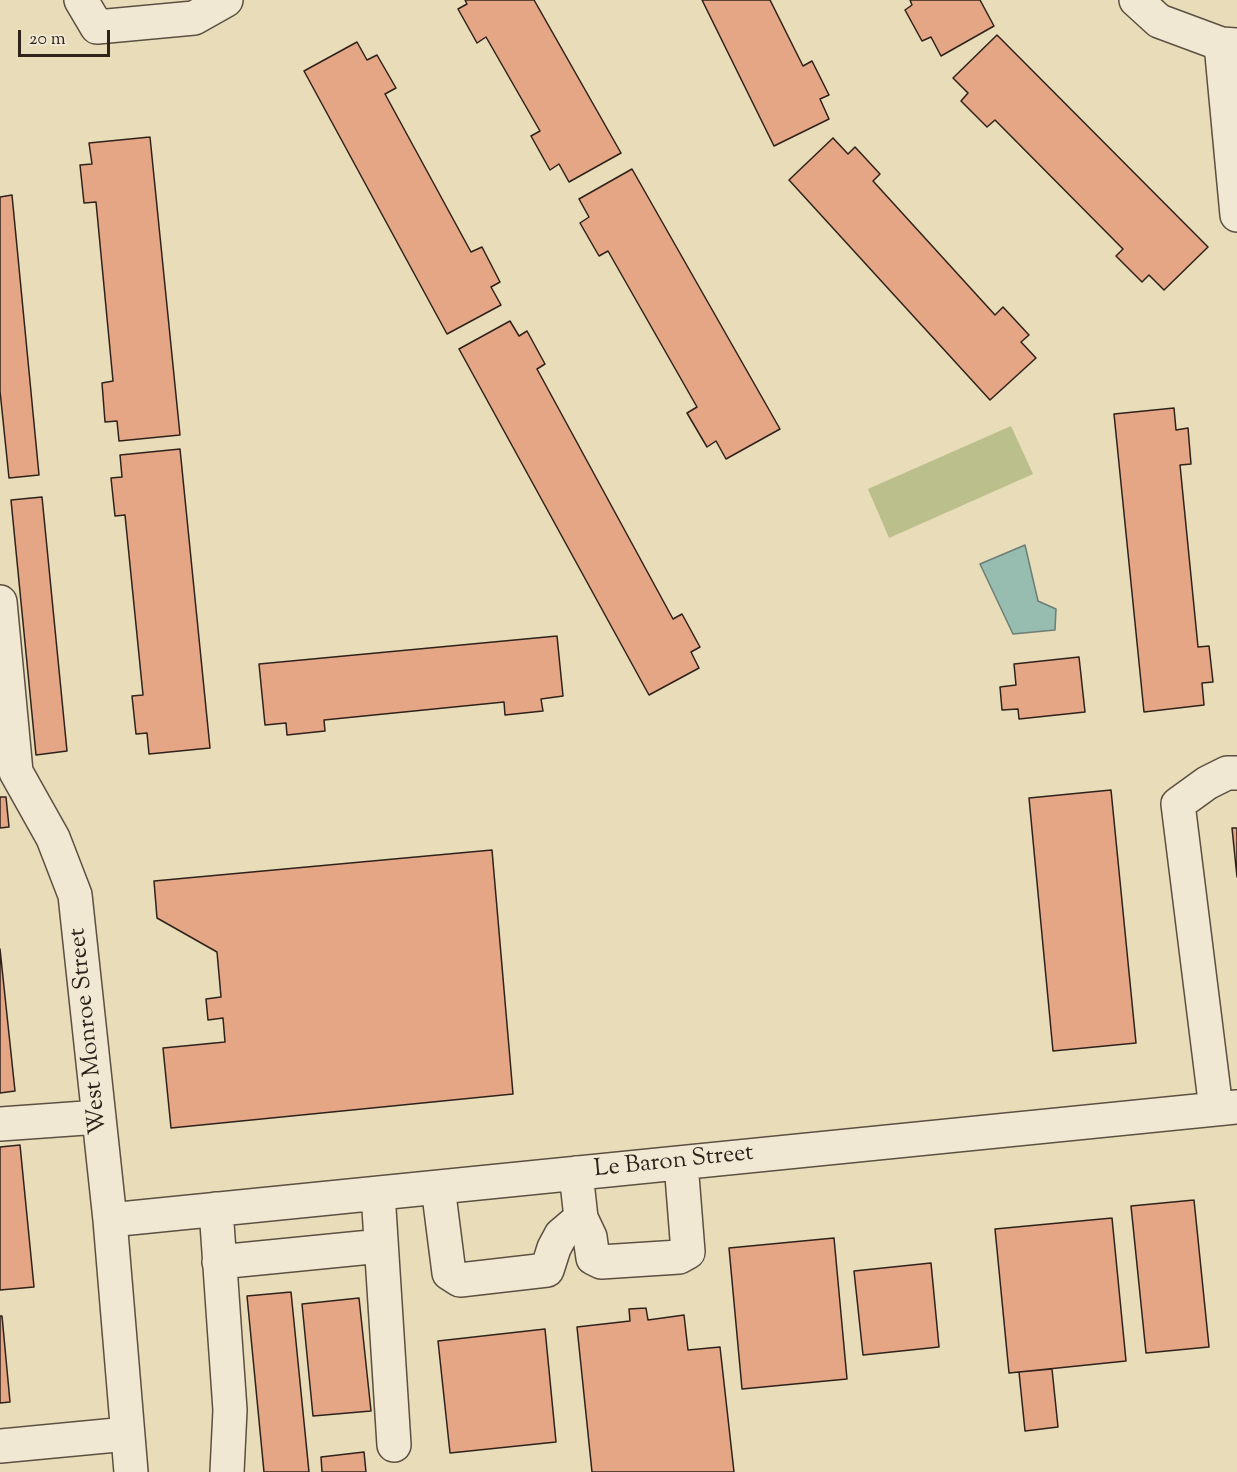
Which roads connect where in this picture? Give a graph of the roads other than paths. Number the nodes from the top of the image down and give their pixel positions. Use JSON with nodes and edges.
{"nodes":[{"id":1,"x":81,"y":0,"type":"edge"},
{"id":2,"x":226,"y":0,"type":"edge"},
{"id":3,"x":1136,"y":0,"type":"edge"},
{"id":4,"x":1229,"y":45,"type":"edge"},
{"id":5,"x":1237,"y":215,"type":"edge"},
{"id":6,"x":0,"y":603,"type":"edge"},
{"id":7,"x":8,"y":773,"type":"edge"},
{"id":8,"x":1237,"y":773,"type":"edge"},
{"id":9,"x":1227,"y":1108,"type":"edge"},
{"id":10,"x":99,"y":1118,"type":"junction"},
{"id":11,"x":0,"y":1124,"type":"edge"},
{"id":12,"x":681,"y":1163,"type":"junction"},
{"id":13,"x":576,"y":1173,"type":"junction"},
{"id":14,"x":438,"y":1187,"type":"junction"},
{"id":15,"x":378,"y":1193,"type":"junction"},
{"id":16,"x":216,"y":1209,"type":"junction"},
{"id":17,"x":580,"y":1218,"type":"junction"},
{"id":18,"x":110,"y":1220,"type":"junction"},
{"id":19,"x":381,"y":1246,"type":"junction"},
{"id":20,"x":219,"y":1262,"type":"junction"},
{"id":21,"x":128,"y":1434,"type":"junction"},
{"id":22,"x":394,"y":1445,"type":"dead end"},
{"id":23,"x":0,"y":1446,"type":"edge"},
{"id":24,"x":131,"y":1472,"type":"edge"},
{"id":25,"x":227,"y":1472,"type":"edge"}],
"edges":[{"from":1,"to":2,"type":"street"},
{"from":3,"to":4,"type":"street"},
{"from":4,"to":5,"type":"street"},
{"from":6,"to":7,"type":"street","name":"West Monroe Street"},
{"from":7,"to":10,"type":"street","name":"West Monroe Street"},
{"from":8,"to":9,"type":"street"},
{"from":9,"to":12,"type":"street","name":"Le Baron Street"},
{"from":10,"to":11,"type":"street"},
{"from":10,"to":18,"type":"street","name":"West Monroe Street"},
{"from":12,"to":13,"type":"street","name":"Le Baron Street"},
{"from":12,"to":17,"type":"street"},
{"from":13,"to":14,"type":"street","name":"Le Baron Street"},
{"from":13,"to":17,"type":"street"},
{"from":14,"to":15,"type":"street","name":"Le Baron Street"},
{"from":14,"to":17,"type":"street"},
{"from":15,"to":16,"type":"street","name":"Le Baron Street"},
{"from":15,"to":19,"type":"street"},
{"from":16,"to":18,"type":"street","name":"Le Baron Street"},
{"from":16,"to":20,"type":"street"},
{"from":18,"to":21,"type":"street","name":"West Monroe Street"},
{"from":19,"to":20,"type":"street"},
{"from":19,"to":22,"type":"street"},
{"from":20,"to":25,"type":"street"},
{"from":21,"to":23,"type":"street"},
{"from":21,"to":24,"type":"street","name":"West Monroe Street"}]}
